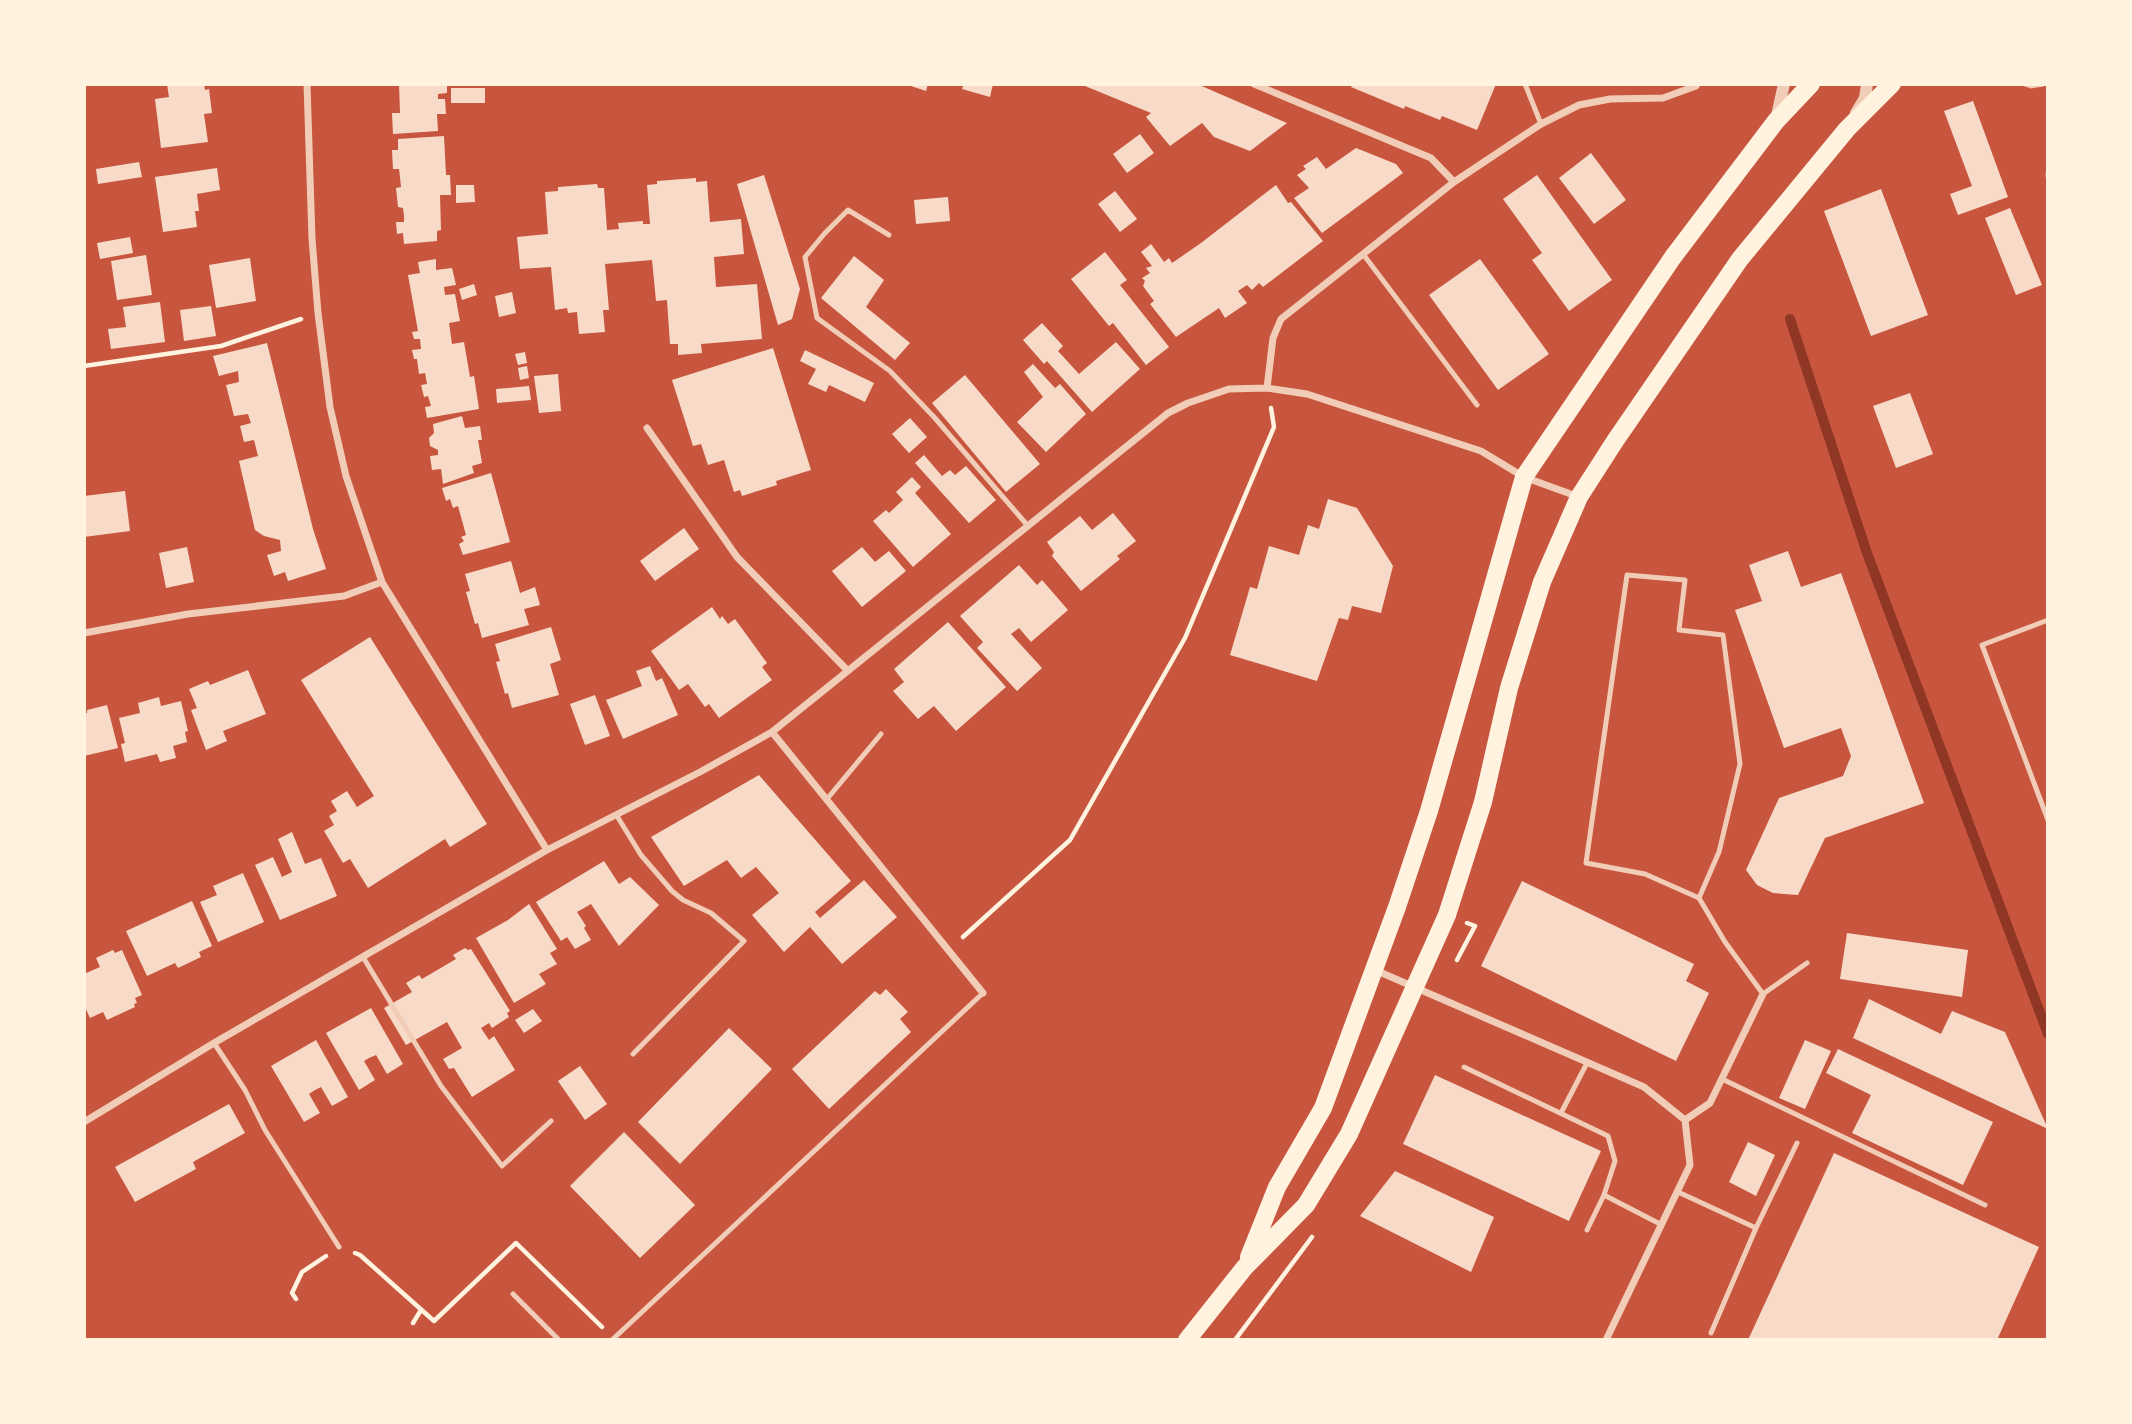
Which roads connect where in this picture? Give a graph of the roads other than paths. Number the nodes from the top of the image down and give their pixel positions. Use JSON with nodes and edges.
{"nodes":[{"id":1,"x":307,"y":84,"type":"edge"},
{"id":2,"x":1254,"y":84,"type":"edge"},
{"id":3,"x":1525,"y":84,"type":"edge"},
{"id":4,"x":1784,"y":84,"type":"edge"},
{"id":5,"x":1811,"y":84,"type":"edge"},
{"id":6,"x":1867,"y":84,"type":"edge"},
{"id":7,"x":1892,"y":84,"type":"edge"},
{"id":8,"x":2025,"y":84,"type":"edge"},
{"id":9,"x":2043,"y":84,"type":"edge"},
{"id":10,"x":1696,"y":86,"type":"dead end"},
{"id":11,"x":1776,"y":121,"type":"junction"},
{"id":12,"x":1541,"y":124,"type":"junction"},
{"id":13,"x":1847,"y":129,"type":"junction"},
{"id":14,"x":1454,"y":182,"type":"junction"},
{"id":15,"x":889,"y":235,"type":"dead end"},
{"id":16,"x":1363,"y":254,"type":"junction"},
{"id":17,"x":1267,"y":388,"type":"junction"},
{"id":18,"x":1477,"y":405,"type":"dead end"},
{"id":19,"x":647,"y":428,"type":"dead end"},
{"id":20,"x":1524,"y":477,"type":"junction"},
{"id":21,"x":1580,"y":497,"type":"junction"},
{"id":22,"x":1028,"y":526,"type":"junction"},
{"id":23,"x":382,"y":582,"type":"junction"},
{"id":24,"x":2048,"y":620,"type":"edge"},
{"id":25,"x":84,"y":633,"type":"edge"},
{"id":26,"x":848,"y":671,"type":"junction"},
{"id":27,"x":772,"y":732,"type":"junction"},
{"id":28,"x":881,"y":734,"type":"dead end"},
{"id":29,"x":827,"y":799,"type":"junction"},
{"id":30,"x":617,"y":816,"type":"junction"},
{"id":31,"x":2048,"y":820,"type":"edge"},
{"id":32,"x":547,"y":850,"type":"junction"},
{"id":33,"x":1699,"y":898,"type":"junction"},
{"id":34,"x":363,"y":957,"type":"junction"},
{"id":35,"x":1807,"y":963,"type":"dead end"},
{"id":36,"x":1375,"y":970,"type":"junction"},
{"id":37,"x":1416,"y":987,"type":"junction"},
{"id":38,"x":983,"y":993,"type":"joint"},
{"id":39,"x":1763,"y":994,"type":"junction"},
{"id":40,"x":214,"y":1043,"type":"junction"},
{"id":41,"x":634,"y":1054,"type":"dead end"},
{"id":42,"x":1587,"y":1063,"type":"junction"},
{"id":43,"x":1464,"y":1067,"type":"dead end"},
{"id":44,"x":1722,"y":1079,"type":"junction"},
{"id":45,"x":1561,"y":1113,"type":"junction"},
{"id":46,"x":1685,"y":1120,"type":"junction"},
{"id":47,"x":551,"y":1121,"type":"dead end"},
{"id":48,"x":84,"y":1122,"type":"edge"},
{"id":49,"x":1797,"y":1143,"type":"dead end"},
{"id":50,"x":1678,"y":1192,"type":"junction"},
{"id":51,"x":1604,"y":1195,"type":"junction"},
{"id":52,"x":1985,"y":1205,"type":"dead end"},
{"id":53,"x":1662,"y":1225,"type":"junction"},
{"id":54,"x":1756,"y":1228,"type":"junction"},
{"id":55,"x":1587,"y":1230,"type":"dead end"},
{"id":56,"x":339,"y":1247,"type":"road end"},
{"id":57,"x":1245,"y":1267,"type":"junction"},
{"id":58,"x":513,"y":1294,"type":"dead end"},
{"id":59,"x":1711,"y":1333,"type":"dead end"},
{"id":60,"x":613,"y":1339,"type":"edge"},
{"id":61,"x":559,"y":1340,"type":"edge"},
{"id":62,"x":1187,"y":1340,"type":"edge"},
{"id":63,"x":1606,"y":1340,"type":"edge"}],
"edges":[{"from":1,"to":23,"type":"street"},
{"from":2,"to":14,"type":"street"},
{"from":3,"to":12,"type":"lane"},
{"from":4,"to":11,"type":"street"},
{"from":5,"to":11,"type":"main road"},
{"from":6,"to":13,"type":"street"},
{"from":7,"to":13,"type":"main road"},
{"from":8,"to":9,"type":"lane"},
{"from":10,"to":12,"type":"street"},
{"from":11,"to":20,"type":"main road"},
{"from":12,"to":14,"type":"street"},
{"from":13,"to":21,"type":"main road"},
{"from":14,"to":16,"type":"street"},
{"from":15,"to":22,"type":"lane"},
{"from":16,"to":17,"type":"street"},
{"from":16,"to":18,"type":"lane"},
{"from":17,"to":20,"type":"street"},
{"from":17,"to":22,"type":"street"},
{"from":19,"to":26,"type":"street"},
{"from":20,"to":21,"type":"street"},
{"from":20,"to":36,"type":"main road"},
{"from":21,"to":37,"type":"main road"},
{"from":22,"to":26,"type":"street"},
{"from":23,"to":25,"type":"street"},
{"from":23,"to":32,"type":"street"},
{"from":24,"to":31,"type":"lane"},
{"from":26,"to":27,"type":"street"},
{"from":27,"to":29,"type":"street"},
{"from":27,"to":30,"type":"street"},
{"from":28,"to":29,"type":"lane"},
{"from":29,"to":38,"type":"street"},
{"from":30,"to":32,"type":"street"},
{"from":30,"to":41,"type":"lane"},
{"from":32,"to":34,"type":"street"},
{"from":33,"to":33,"type":"lane"},
{"from":33,"to":39,"type":"lane"},
{"from":34,"to":40,"type":"street"},
{"from":34,"to":47,"type":"lane"},
{"from":35,"to":39,"type":"lane"},
{"from":36,"to":37,"type":"street"},
{"from":36,"to":57,"type":"main road"},
{"from":37,"to":42,"type":"street"},
{"from":37,"to":57,"type":"main road"},
{"from":38,"to":60,"type":"lane"},
{"from":39,"to":44,"type":"street"},
{"from":40,"to":48,"type":"street"},
{"from":40,"to":56,"type":"lane"},
{"from":42,"to":45,"type":"lane"},
{"from":42,"to":46,"type":"street"},
{"from":43,"to":45,"type":"lane"},
{"from":44,"to":46,"type":"street"},
{"from":44,"to":52,"type":"lane"},
{"from":45,"to":51,"type":"lane"},
{"from":46,"to":50,"type":"street"},
{"from":49,"to":54,"type":"lane"},
{"from":50,"to":53,"type":"street"},
{"from":50,"to":54,"type":"lane"},
{"from":51,"to":53,"type":"lane"},
{"from":51,"to":55,"type":"lane"},
{"from":53,"to":63,"type":"street"},
{"from":54,"to":59,"type":"lane"},
{"from":57,"to":62,"type":"main road"},
{"from":58,"to":61,"type":"lane"}]}
